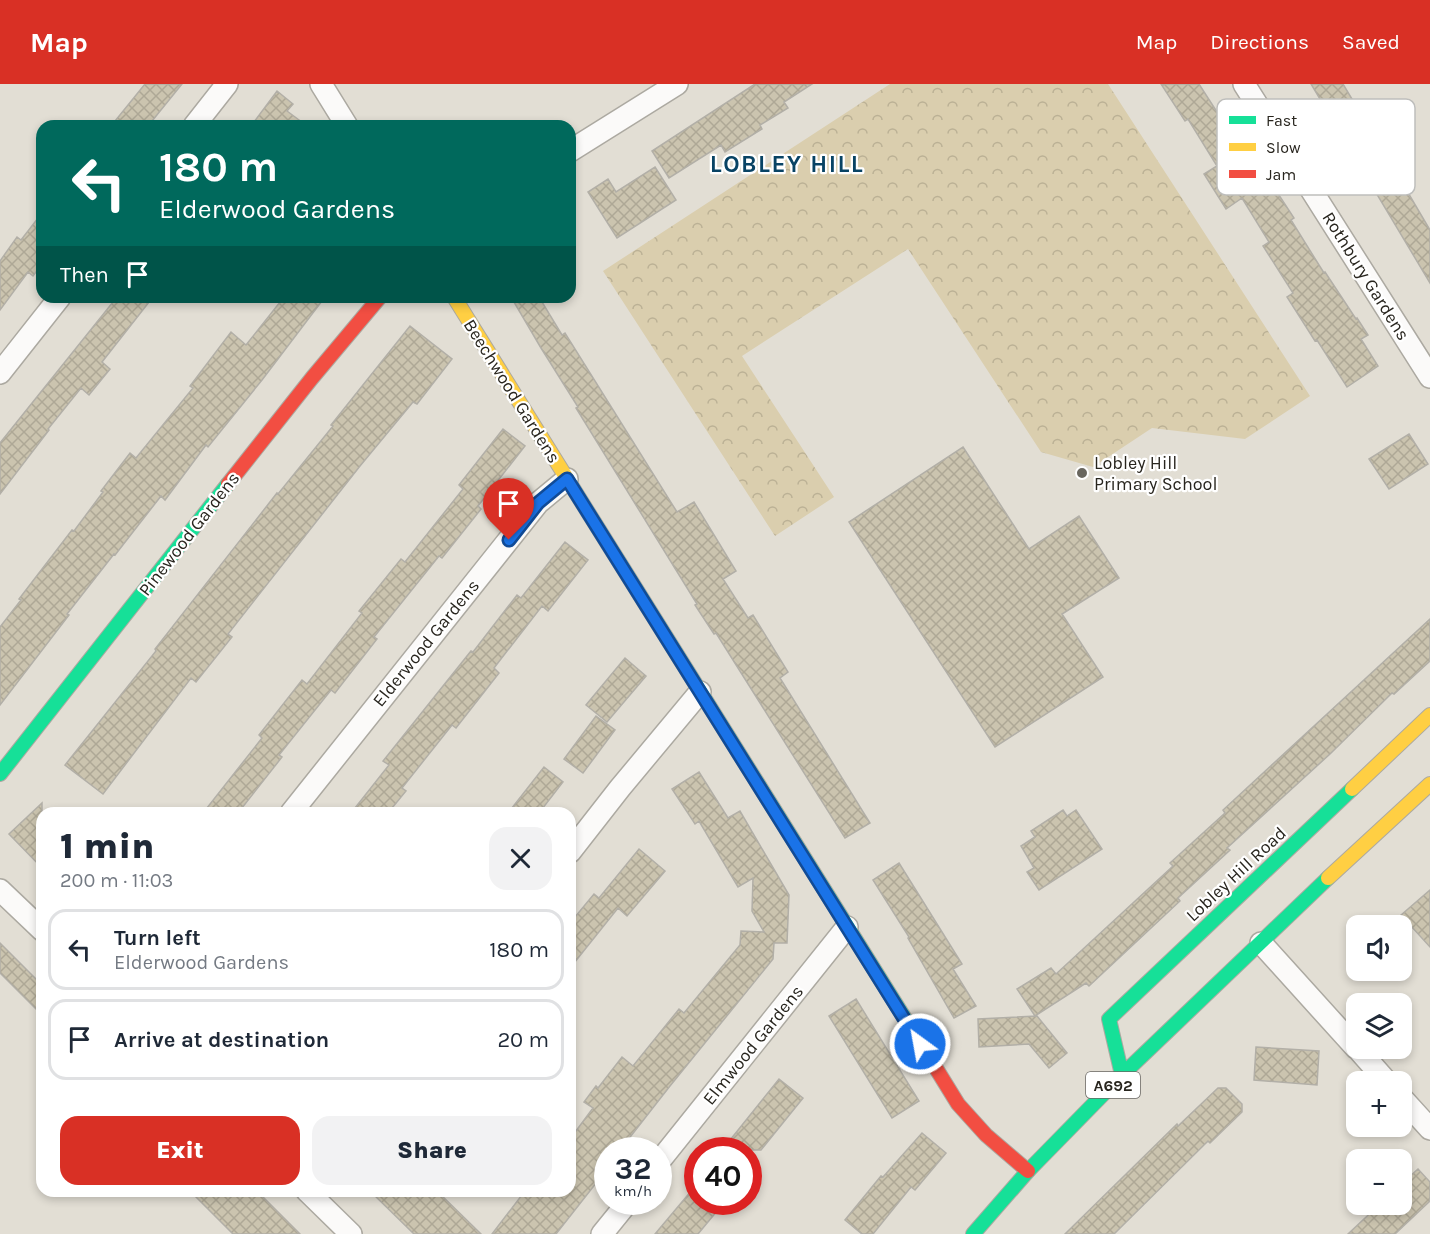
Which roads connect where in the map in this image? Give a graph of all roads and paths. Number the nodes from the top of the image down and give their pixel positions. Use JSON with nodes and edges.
{"nodes":[{"id":1,"x":227,"y":84,"type":"edge"},
{"id":2,"x":321,"y":84,"type":"edge"},
{"id":3,"x":1244,"y":84,"type":"edge"},
{"id":4,"x":672,"y":85,"type":"edge"},
{"id":5,"x":1254,"y":99,"type":"edge"},
{"id":6,"x":199,"y":120,"type":"edge"},
{"id":7,"x":343,"y":120,"type":"edge"},
{"id":8,"x":576,"y":148,"type":"edge"},
{"id":9,"x":1314,"y":195,"type":"edge"},
{"id":10,"x":55,"y":303,"type":"edge"},
{"id":11,"x":375,"y":303,"type":"edge"},
{"id":12,"x":458,"y":303,"type":"edge"},
{"id":13,"x":0,"y":374,"type":"edge"},
{"id":14,"x":1430,"y":377,"type":"edge"},
{"id":15,"x":567,"y":479,"type":"junction"},
{"id":16,"x":700,"y":692,"type":"junction"},
{"id":17,"x":1430,"y":716,"type":"edge"},
{"id":18,"x":0,"y":774,"type":"edge"},
{"id":19,"x":1430,"y":784,"type":"edge"},
{"id":20,"x":296,"y":807,"type":"edge"},
{"id":21,"x":576,"y":844,"type":"edge"},
{"id":22,"x":0,"y":890,"type":"edge"},
{"id":23,"x":36,"y":924,"type":"edge"},
{"id":24,"x":847,"y":927,"type":"junction"},
{"id":25,"x":1261,"y":943,"type":"junction"},
{"id":26,"x":1346,"y":1037,"type":"edge"},
{"id":27,"x":1366,"y":1059,"type":"edge"},
{"id":28,"x":1377,"y":1071,"type":"edge"},
{"id":29,"x":1122,"y":1075,"type":"junction"},
{"id":30,"x":1412,"y":1109,"type":"edge"},
{"id":31,"x":1430,"y":1129,"type":"edge"},
{"id":32,"x":672,"y":1146,"type":"edge"},
{"id":33,"x":1028,"y":1171,"type":"junction"},
{"id":34,"x":314,"y":1197,"type":"edge"},
{"id":35,"x":617,"y":1215,"type":"edge"},
{"id":36,"x":351,"y":1234,"type":"edge"},
{"id":37,"x":602,"y":1234,"type":"edge"},
{"id":38,"x":973,"y":1234,"type":"edge"}],
"edges":[{"from":1,"to":6,"type":"street"},
{"from":2,"to":7,"type":"street"},
{"from":3,"to":5,"type":"street","name":"Rothbury Gardens"},
{"from":4,"to":8,"type":"street"},
{"from":9,"to":14,"type":"street","name":"Rothbury Gardens"},
{"from":10,"to":13,"type":"street"},
{"from":11,"to":18,"type":"main road","name":"Pinewood Gardens"},
{"from":12,"to":15,"type":"main road","name":"Beechwood Gardens"},
{"from":15,"to":16,"type":"main road","name":"Beechwood Gardens"},
{"from":15,"to":20,"type":"street","name":"Elderwood Gardens"},
{"from":16,"to":21,"type":"street"},
{"from":16,"to":24,"type":"main road","name":"Beechwood Gardens"},
{"from":17,"to":29,"type":"main road","name":"Lobley Hill Road"},
{"from":19,"to":25,"type":"main road","number":"A692"},
{"from":22,"to":23,"type":"street"},
{"from":24,"to":32,"type":"street","name":"Elmwood Gardens"},
{"from":24,"to":33,"type":"main road","name":"Beechwood Gardens"},
{"from":25,"to":26,"type":"street"},
{"from":25,"to":29,"type":"main road","number":"A692"},
{"from":27,"to":28,"type":"street"},
{"from":29,"to":33,"type":"main road","number":"A692"},
{"from":30,"to":31,"type":"street"},
{"from":33,"to":38,"type":"main road","number":"A692"},
{"from":34,"to":36,"type":"street"},
{"from":35,"to":37,"type":"street"}]}
